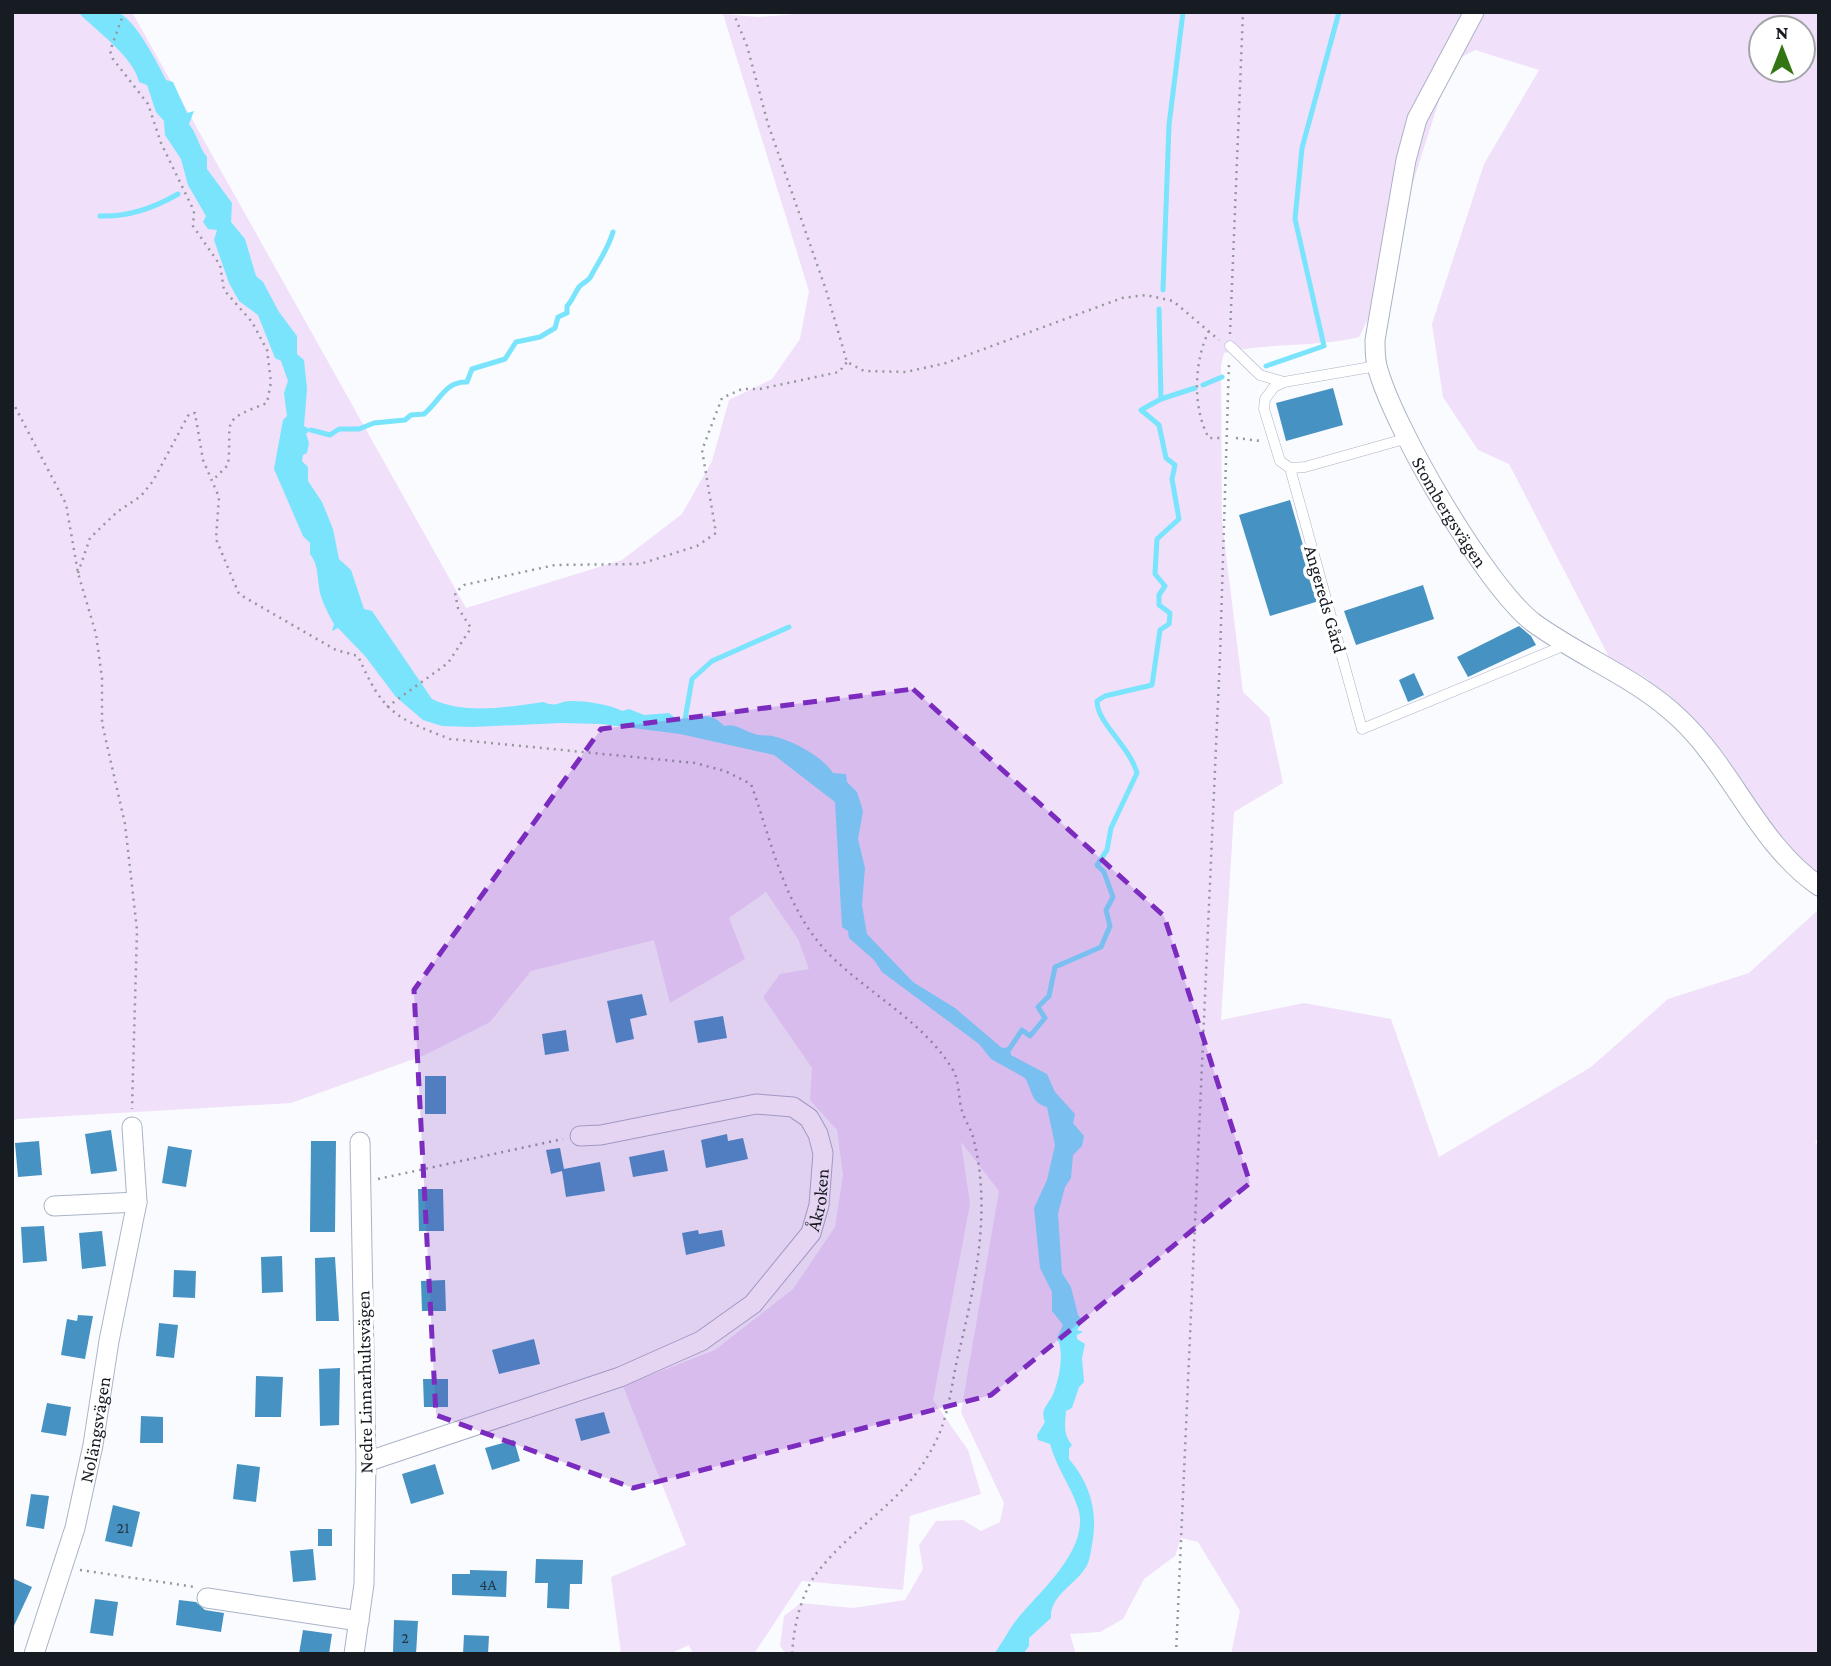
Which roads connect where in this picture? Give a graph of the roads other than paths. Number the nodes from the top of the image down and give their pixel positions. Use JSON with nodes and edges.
{"nodes":[{"id":1,"x":1474,"y":12,"type":"edge"},
{"id":2,"x":1230,"y":346,"type":"road end"},
{"id":3,"x":1377,"y":366,"type":"junction"},
{"id":4,"x":1284,"y":382,"type":"junction"},
{"id":5,"x":1408,"y":438,"type":"junction"},
{"id":6,"x":1290,"y":468,"type":"junction"},
{"id":7,"x":1568,"y":644,"type":"junction"},
{"id":8,"x":1819,"y":886,"type":"edge"},
{"id":9,"x":132,"y":1127,"type":"road end"},
{"id":10,"x":580,"y":1136,"type":"road end"},
{"id":11,"x":360,"y":1142,"type":"dead end"},
{"id":12,"x":137,"y":1202,"type":"junction"},
{"id":13,"x":54,"y":1206,"type":"dead end"},
{"id":14,"x":366,"y":1462,"type":"junction"},
{"id":15,"x":207,"y":1598,"type":"dead end"},
{"id":16,"x":359,"y":1621,"type":"junction"},
{"id":17,"x":34,"y":1654,"type":"edge"},
{"id":18,"x":354,"y":1654,"type":"edge"}],
"edges":[{"from":1,"to":3,"type":"street","name":"Stombergsvägen"},
{"from":2,"to":4,"type":"lane"},
{"from":3,"to":4,"type":"lane"},
{"from":3,"to":5,"type":"street","name":"Stombergsvägen"},
{"from":4,"to":6,"type":"lane","name":"Angereds Gård"},
{"from":5,"to":6,"type":"lane"},
{"from":5,"to":7,"type":"street","name":"Stombergsvägen"},
{"from":6,"to":7,"type":"lane","name":"Angereds Gård"},
{"from":7,"to":8,"type":"street","name":"Stombergsvägen"},
{"from":9,"to":12,"type":"street","name":"Nolängsvägen"},
{"from":10,"to":14,"type":"street","name":"Åkroken"},
{"from":11,"to":14,"type":"street","name":"Nedre Linnarhultsvägen"},
{"from":12,"to":13,"type":"street"},
{"from":12,"to":17,"type":"street","name":"Nolängsvägen"},
{"from":14,"to":16,"type":"street","name":"Nedre Linnarhultsvägen"},
{"from":15,"to":16,"type":"street"},
{"from":16,"to":18,"type":"street","name":"Nedre Linnarhultsvägen"}]}
